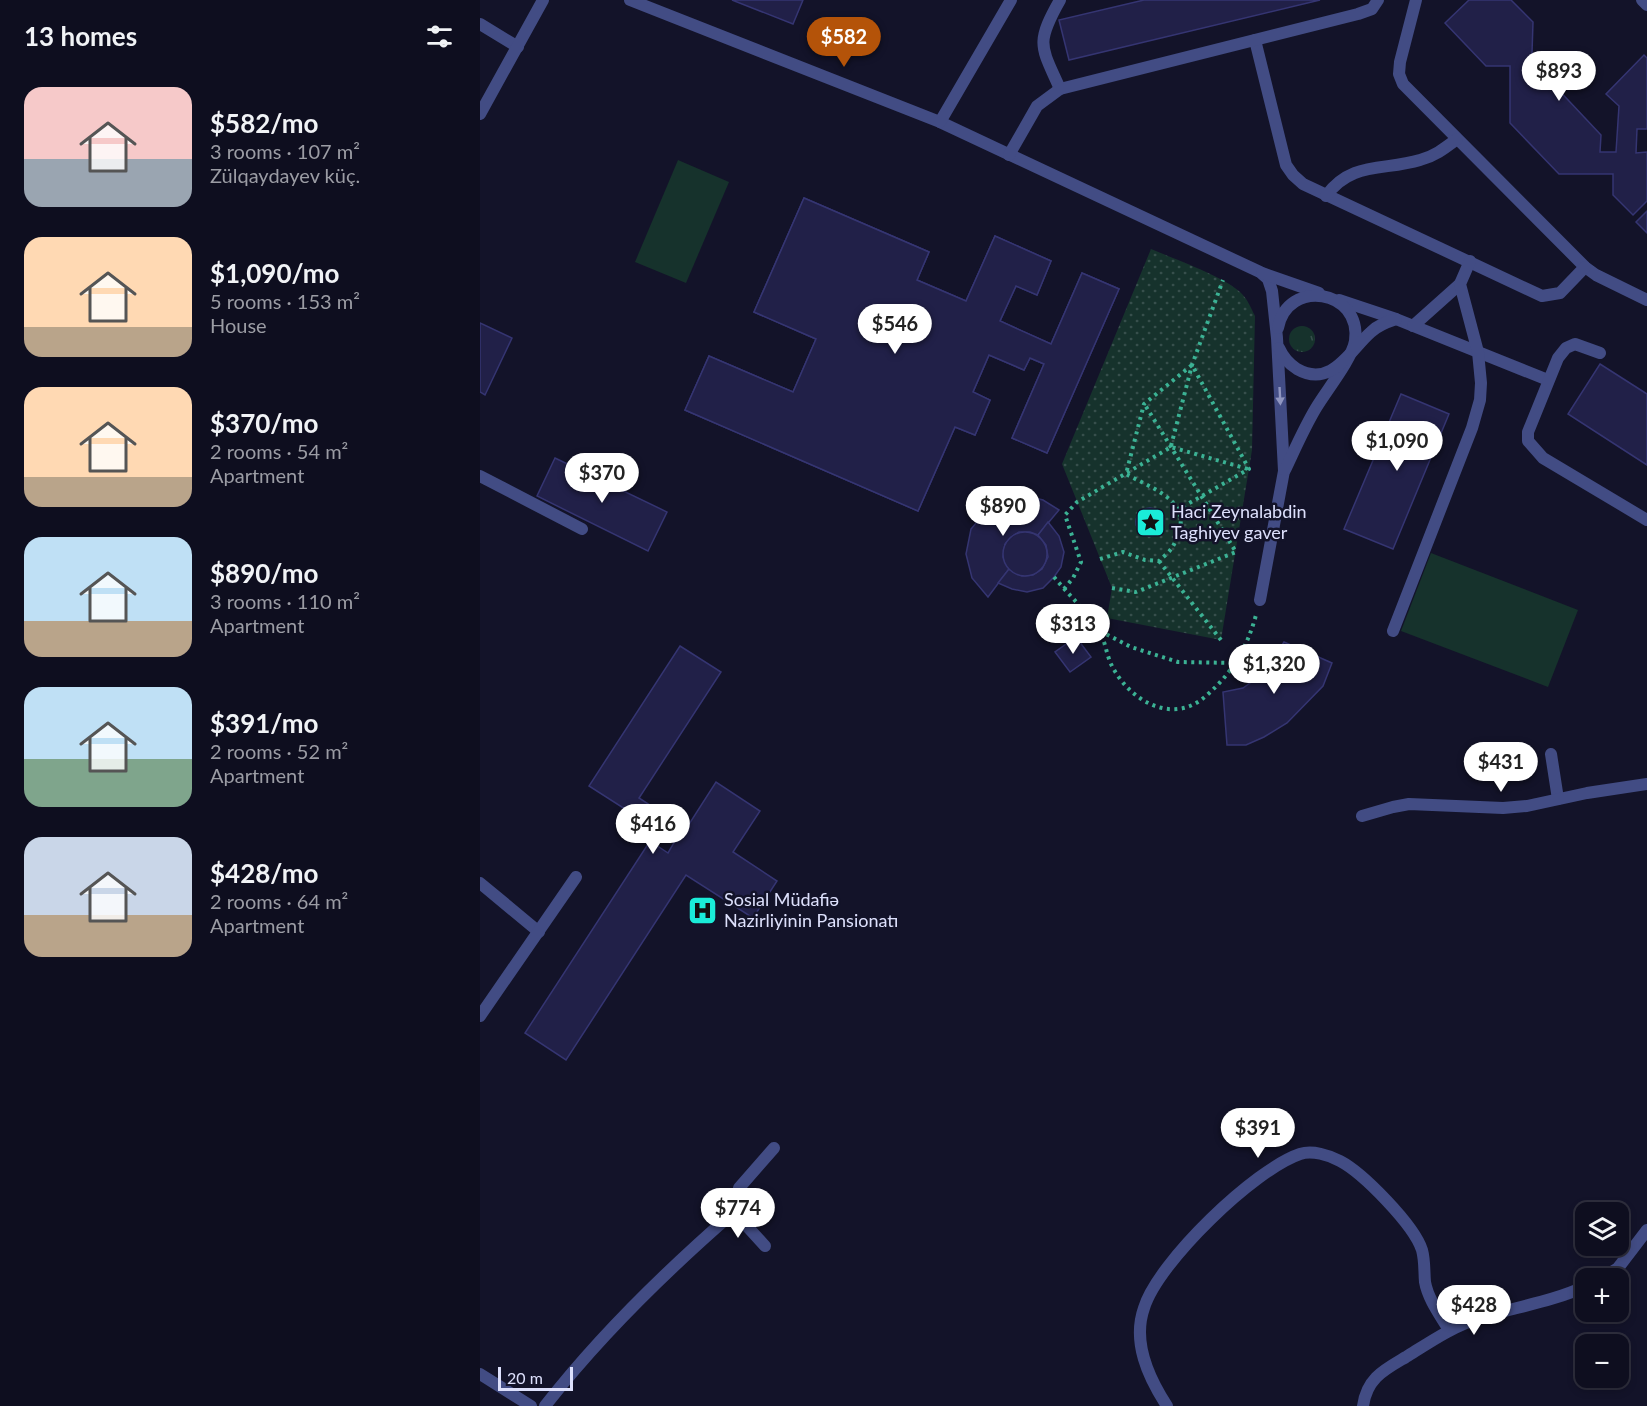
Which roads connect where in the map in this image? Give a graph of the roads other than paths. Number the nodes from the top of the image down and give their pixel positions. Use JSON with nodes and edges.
{"nodes":[{"id":1,"x":543,"y":0,"type":"edge"},
{"id":2,"x":630,"y":0,"type":"edge"},
{"id":3,"x":1011,"y":0,"type":"edge"},
{"id":4,"x":1060,"y":0,"type":"edge"},
{"id":5,"x":1378,"y":0,"type":"edge"},
{"id":6,"x":1416,"y":0,"type":"edge"},
{"id":7,"x":1642,"y":0,"type":"edge"},
{"id":8,"x":1647,"y":5,"type":"edge"},
{"id":9,"x":480,"y":24,"type":"edge"},
{"id":10,"x":1255,"y":40,"type":"junction"},
{"id":11,"x":518,"y":47,"type":"junction"},
{"id":12,"x":1060,"y":89,"type":"junction"},
{"id":13,"x":480,"y":114,"type":"edge"},
{"id":14,"x":940,"y":122,"type":"junction"},
{"id":15,"x":1457,"y":139,"type":"junction"},
{"id":16,"x":1009,"y":155,"type":"junction"},
{"id":17,"x":1326,"y":196,"type":"junction"},
{"id":18,"x":1470,"y":261,"type":"junction"},
{"id":19,"x":1585,"y":267,"type":"junction"},
{"id":20,"x":1260,"y":272,"type":"junction"},
{"id":21,"x":1460,"y":284,"type":"junction"},
{"id":22,"x":1333,"y":298,"type":"junction"},
{"id":23,"x":1647,"y":300,"type":"edge"},
{"id":24,"x":1396,"y":319,"type":"junction"},
{"id":25,"x":1413,"y":326,"type":"junction"},
{"id":26,"x":1277,"y":338,"type":"junction"},
{"id":27,"x":1478,"y":352,"type":"junction"},
{"id":28,"x":1600,"y":353,"type":"dead end"},
{"id":29,"x":1348,"y":357,"type":"junction"},
{"id":30,"x":1548,"y":380,"type":"junction"},
{"id":31,"x":1284,"y":471,"type":"junction"},
{"id":32,"x":480,"y":476,"type":"edge"},
{"id":33,"x":1647,"y":520,"type":"edge"},
{"id":34,"x":582,"y":529,"type":"dead end"},
{"id":35,"x":1260,"y":600,"type":"road end"},
{"id":36,"x":1393,"y":631,"type":"dead end"},
{"id":37,"x":1551,"y":754,"type":"dead end"},
{"id":38,"x":1647,"y":784,"type":"edge"},
{"id":39,"x":1558,"y":799,"type":"junction"},
{"id":40,"x":1362,"y":816,"type":"dead end"},
{"id":41,"x":576,"y":877,"type":"dead end"},
{"id":42,"x":480,"y":883,"type":"edge"},
{"id":43,"x":539,"y":932,"type":"junction"},
{"id":44,"x":480,"y":1016,"type":"edge"},
{"id":45,"x":774,"y":1148,"type":"dead end"},
{"id":46,"x":734,"y":1212,"type":"junction"},
{"id":47,"x":1647,"y":1230,"type":"edge"},
{"id":48,"x":765,"y":1246,"type":"dead end"},
{"id":49,"x":1618,"y":1268,"type":"edge"},
{"id":50,"x":1575,"y":1291,"type":"edge"},
{"id":51,"x":1449,"y":1330,"type":"junction"},
{"id":52,"x":480,"y":1374,"type":"edge"},
{"id":53,"x":514,"y":1402,"type":"edge"},
{"id":54,"x":531,"y":1406,"type":"edge"},
{"id":55,"x":545,"y":1406,"type":"edge"},
{"id":56,"x":1167,"y":1406,"type":"edge"},
{"id":57,"x":1363,"y":1406,"type":"edge"}],
"edges":[{"from":1,"to":11,"type":"street"},
{"from":2,"to":14,"type":"street"},
{"from":3,"to":14,"type":"street"},
{"from":4,"to":12,"type":"street"},
{"from":5,"to":10,"type":"street"},
{"from":6,"to":15,"type":"street"},
{"from":7,"to":8,"type":"street"},
{"from":9,"to":11,"type":"street"},
{"from":10,"to":12,"type":"street"},
{"from":10,"to":17,"type":"street"},
{"from":11,"to":13,"type":"street"},
{"from":12,"to":16,"type":"street"},
{"from":14,"to":16,"type":"street"},
{"from":15,"to":17,"type":"street"},
{"from":15,"to":19,"type":"street"},
{"from":16,"to":20,"type":"street"},
{"from":17,"to":18,"type":"street"},
{"from":18,"to":19,"type":"street"},
{"from":18,"to":21,"type":"street"},
{"from":19,"to":23,"type":"street"},
{"from":20,"to":22,"type":"street"},
{"from":20,"to":26,"type":"street"},
{"from":21,"to":25,"type":"street"},
{"from":21,"to":27,"type":"street"},
{"from":22,"to":24,"type":"street"},
{"from":22,"to":26,"type":"street"},
{"from":22,"to":29,"type":"street"},
{"from":24,"to":25,"type":"street"},
{"from":24,"to":29,"type":"street"},
{"from":25,"to":27,"type":"street"},
{"from":26,"to":29,"type":"street"},
{"from":26,"to":31,"type":"street","one_way":true},
{"from":27,"to":30,"type":"street"},
{"from":27,"to":36,"type":"street"},
{"from":28,"to":30,"type":"street"},
{"from":29,"to":31,"type":"street"},
{"from":30,"to":33,"type":"street"},
{"from":31,"to":35,"type":"street"},
{"from":32,"to":34,"type":"street"},
{"from":37,"to":39,"type":"street"},
{"from":38,"to":39,"type":"street"},
{"from":39,"to":40,"type":"street"},
{"from":41,"to":43,"type":"street"},
{"from":42,"to":43,"type":"street"},
{"from":43,"to":44,"type":"street"},
{"from":45,"to":46,"type":"street"},
{"from":46,"to":48,"type":"street"},
{"from":46,"to":55,"type":"street"},
{"from":47,"to":49,"type":"street"},
{"from":50,"to":51,"type":"street"},
{"from":51,"to":56,"type":"street"},
{"from":51,"to":57,"type":"street"},
{"from":52,"to":53,"type":"street"},
{"from":53,"to":54,"type":"street"}]}
